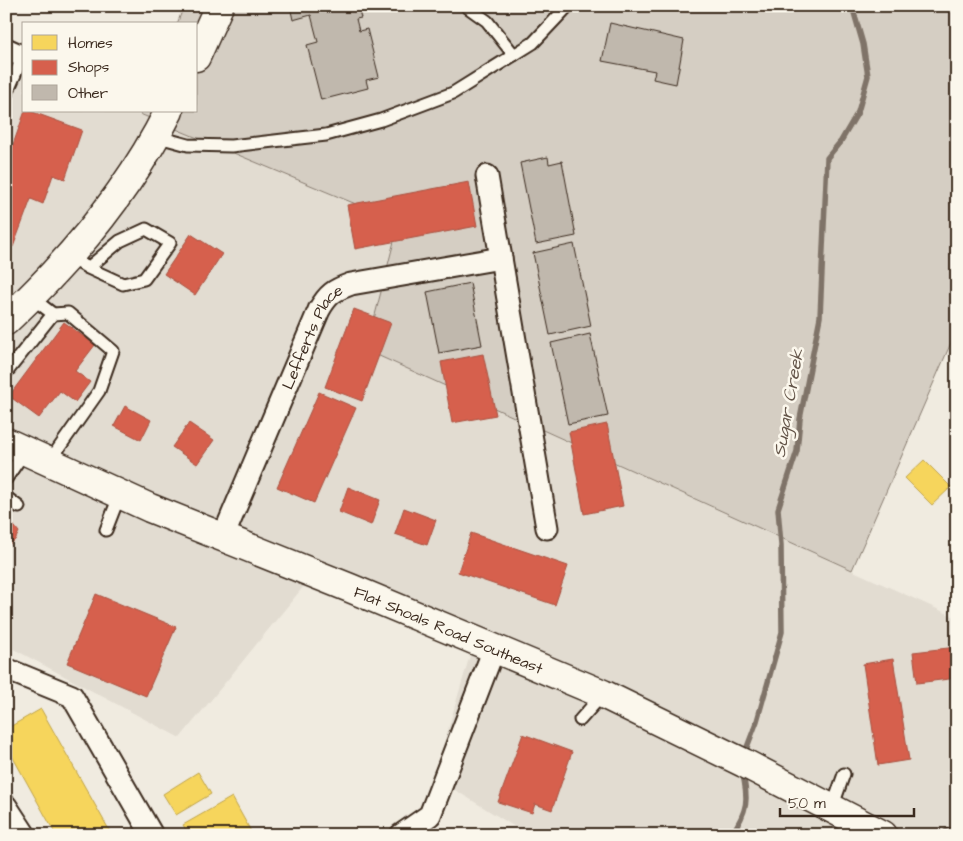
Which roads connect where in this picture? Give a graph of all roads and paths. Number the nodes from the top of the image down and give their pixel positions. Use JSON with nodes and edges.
{"nodes":[{"id":1,"x":219,"y":6,"type":"edge"},
{"id":2,"x":466,"y":6,"type":"edge"},
{"id":3,"x":568,"y":6,"type":"edge"},
{"id":4,"x":6,"y":49,"type":"edge"},
{"id":5,"x":198,"y":53,"type":"edge"},
{"id":6,"x":22,"y":55,"type":"edge"},
{"id":7,"x":514,"y":55,"type":"junction"},
{"id":8,"x":22,"y":60,"type":"edge"},
{"id":9,"x":7,"y":92,"type":"edge"},
{"id":10,"x":160,"y":119,"type":"edge"},
{"id":11,"x":487,"y":176,"type":"dead end"},
{"id":12,"x":501,"y":258,"type":"junction"},
{"id":13,"x":78,"y":262,"type":"junction"},
{"id":14,"x":32,"y":297,"type":"junction"},
{"id":15,"x":53,"y":314,"type":"junction"},
{"id":16,"x":6,"y":321,"type":"edge"},
{"id":17,"x":6,"y":373,"type":"edge"},
{"id":18,"x":27,"y":451,"type":"edge"},
{"id":19,"x":6,"y":480,"type":"edge"},
{"id":20,"x":120,"y":494,"type":"junction"},
{"id":21,"x":6,"y":497,"type":"edge"},
{"id":22,"x":19,"y":507,"type":"dead end"},
{"id":23,"x":547,"y":528,"type":"dead end"},
{"id":24,"x":106,"y":530,"type":"dead end"},
{"id":25,"x":223,"y":538,"type":"junction"},
{"id":26,"x":494,"y":648,"type":"junction"},
{"id":27,"x":6,"y":669,"type":"edge"},
{"id":28,"x":603,"y":694,"type":"junction"},
{"id":29,"x":580,"y":720,"type":"dead end"},
{"id":30,"x":844,"y":774,"type":"dead end"},
{"id":31,"x":6,"y":806,"type":"edge"},
{"id":32,"x":832,"y":808,"type":"junction"},
{"id":33,"x":433,"y":825,"type":"edge"},
{"id":34,"x":957,"y":833,"type":"edge"},
{"id":35,"x":25,"y":835,"type":"edge"},
{"id":36,"x":152,"y":835,"type":"edge"},
{"id":37,"x":401,"y":835,"type":"edge"},
{"id":38,"x":883,"y":835,"type":"edge"},
{"id":39,"x":950,"y":835,"type":"edge"}],
"edges":[{"from":1,"to":5,"type":"street"},
{"from":2,"to":7,"type":"lane"},
{"from":3,"to":7,"type":"lane"},
{"from":4,"to":6,"type":"street"},
{"from":7,"to":10,"type":"lane"},
{"from":8,"to":9,"type":"lane"},
{"from":10,"to":13,"type":"street"},
{"from":11,"to":12,"type":"street"},
{"from":12,"to":23,"type":"street"},
{"from":12,"to":25,"type":"street","name":"Lefferts Place"},
{"from":13,"to":13,"type":"lane"},
{"from":13,"to":14,"type":"street"},
{"from":14,"to":15,"type":"lane"},
{"from":14,"to":16,"type":"street"},
{"from":15,"to":17,"type":"lane"},
{"from":15,"to":18,"type":"lane"},
{"from":18,"to":19,"type":"lane"},
{"from":18,"to":20,"type":"street","name":"Flat Shoals Road Southeast"},
{"from":20,"to":24,"type":"lane"},
{"from":20,"to":25,"type":"street","name":"Flat Shoals Road Southeast"},
{"from":21,"to":22,"type":"lane"},
{"from":25,"to":26,"type":"street","name":"Flat Shoals Road Southeast"},
{"from":26,"to":28,"type":"street","name":"Flat Shoals Road Southeast"},
{"from":26,"to":33,"type":"street"},
{"from":27,"to":36,"type":"street"},
{"from":28,"to":29,"type":"lane"},
{"from":28,"to":32,"type":"street","name":"Flat Shoals Road Southeast"},
{"from":30,"to":32,"type":"lane"},
{"from":31,"to":35,"type":"street"},
{"from":32,"to":38,"type":"street","name":"Flat Shoals Road Southeast"},
{"from":33,"to":37,"type":"street"},
{"from":34,"to":39,"type":"lane"}]}
